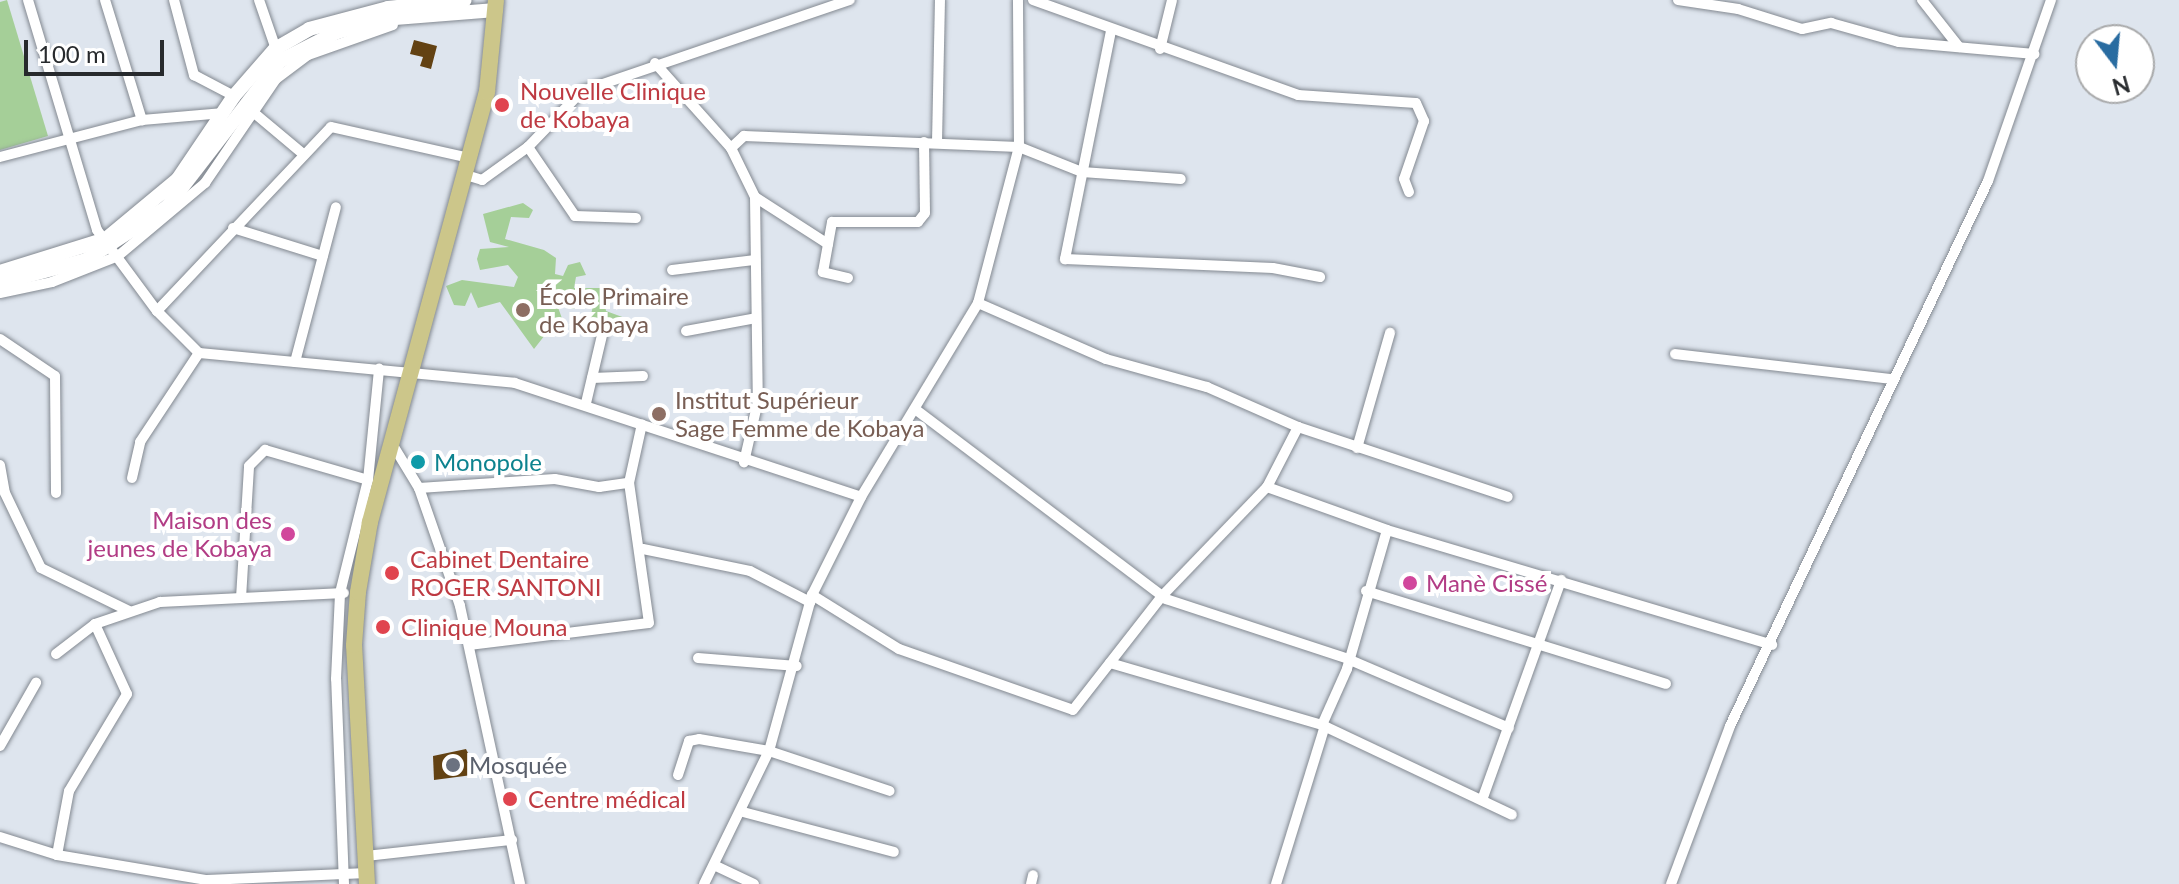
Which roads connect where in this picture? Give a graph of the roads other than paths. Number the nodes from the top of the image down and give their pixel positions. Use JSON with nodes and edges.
{"nodes":[{"id":1,"x":28,"y":0,"type":"edge"},
{"id":2,"x":105,"y":0,"type":"edge"},
{"id":3,"x":174,"y":0,"type":"edge"},
{"id":4,"x":259,"y":0,"type":"edge"},
{"id":5,"x":465,"y":0,"type":"edge"},
{"id":6,"x":850,"y":0,"type":"edge"},
{"id":7,"x":940,"y":0,"type":"edge"},
{"id":8,"x":1018,"y":0,"type":"edge"},
{"id":9,"x":1033,"y":0,"type":"edge"},
{"id":10,"x":1172,"y":0,"type":"edge"},
{"id":11,"x":1678,"y":0,"type":"edge"},
{"id":12,"x":1922,"y":0,"type":"edge"},
{"id":13,"x":2051,"y":0,"type":"edge"},
{"id":14,"x":1699,"y":2,"type":"edge"},
{"id":15,"x":496,"y":5,"type":"edge"},
{"id":16,"x":451,"y":12,"type":"junction"},
{"id":17,"x":1111,"y":31,"type":"junction"},
{"id":18,"x":1959,"y":47,"type":"junction"},
{"id":19,"x":1160,"y":49,"type":"junction"},
{"id":20,"x":2034,"y":54,"type":"junction"},
{"id":21,"x":278,"y":55,"type":"junction"},
{"id":22,"x":655,"y":63,"type":"junction"},
{"id":23,"x":234,"y":96,"type":"junction"},
{"id":24,"x":253,"y":112,"type":"junction"},
{"id":25,"x":224,"y":113,"type":"junction"},
{"id":26,"x":142,"y":120,"type":"junction"},
{"id":27,"x":68,"y":136,"type":"junction"},
{"id":28,"x":924,"y":142,"type":"junction"},
{"id":29,"x":937,"y":142,"type":"junction"},
{"id":30,"x":528,"y":147,"type":"junction"},
{"id":31,"x":1019,"y":147,"type":"junction"},
{"id":32,"x":731,"y":148,"type":"junction"},
{"id":33,"x":302,"y":153,"type":"junction"},
{"id":34,"x":0,"y":157,"type":"edge"},
{"id":35,"x":468,"y":166,"type":"junction"},
{"id":36,"x":1082,"y":172,"type":"junction"},
{"id":37,"x":1181,"y":179,"type":"dead end"},
{"id":38,"x":1409,"y":192,"type":"dead end"},
{"id":39,"x":755,"y":197,"type":"junction"},
{"id":40,"x":336,"y":207,"type":"dead end"},
{"id":41,"x":636,"y":218,"type":"dead end"},
{"id":42,"x":233,"y":228,"type":"junction"},
{"id":43,"x":828,"y":244,"type":"junction"},
{"id":44,"x":112,"y":248,"type":"junction"},
{"id":45,"x":323,"y":256,"type":"junction"},
{"id":46,"x":755,"y":260,"type":"junction"},
{"id":47,"x":672,"y":270,"type":"dead end"},
{"id":48,"x":0,"y":272,"type":"edge"},
{"id":49,"x":1320,"y":277,"type":"dead end"},
{"id":50,"x":848,"y":278,"type":"dead end"},
{"id":51,"x":0,"y":283,"type":"edge"},
{"id":52,"x":0,"y":293,"type":"edge"},
{"id":53,"x":978,"y":303,"type":"junction"},
{"id":54,"x":157,"y":311,"type":"junction"},
{"id":55,"x":756,"y":318,"type":"junction"},
{"id":56,"x":603,"y":331,"type":"dead end"},
{"id":57,"x":686,"y":331,"type":"dead end"},
{"id":58,"x":1390,"y":333,"type":"dead end"},
{"id":59,"x":0,"y":339,"type":"edge"},
{"id":60,"x":199,"y":353,"type":"junction"},
{"id":61,"x":1675,"y":354,"type":"dead end"},
{"id":62,"x":295,"y":362,"type":"junction"},
{"id":63,"x":379,"y":369,"type":"junction"},
{"id":64,"x":410,"y":372,"type":"junction"},
{"id":65,"x":643,"y":376,"type":"dead end"},
{"id":66,"x":592,"y":378,"type":"junction"},
{"id":67,"x":1892,"y":379,"type":"junction"},
{"id":68,"x":586,"y":403,"type":"junction"},
{"id":69,"x":915,"y":409,"type":"junction"},
{"id":70,"x":642,"y":424,"type":"junction"},
{"id":71,"x":1298,"y":427,"type":"junction"},
{"id":72,"x":391,"y":442,"type":"junction"},
{"id":73,"x":1357,"y":448,"type":"junction"},
{"id":74,"x":744,"y":462,"type":"junction"},
{"id":75,"x":0,"y":465,"type":"edge"},
{"id":76,"x":132,"y":478,"type":"dead end"},
{"id":77,"x":368,"y":480,"type":"junction"},
{"id":78,"x":629,"y":483,"type":"junction"},
{"id":79,"x":1267,"y":487,"type":"junction"},
{"id":80,"x":419,"y":488,"type":"junction"},
{"id":81,"x":56,"y":493,"type":"dead end"},
{"id":82,"x":861,"y":497,"type":"junction"},
{"id":83,"x":1508,"y":497,"type":"dead end"},
{"id":84,"x":1387,"y":530,"type":"junction"},
{"id":85,"x":643,"y":549,"type":"junction"},
{"id":86,"x":1561,"y":580,"type":"junction"},
{"id":87,"x":1366,"y":591,"type":"junction"},
{"id":88,"x":358,"y":592,"type":"junction"},
{"id":89,"x":340,"y":593,"type":"junction"},
{"id":90,"x":1162,"y":596,"type":"junction"},
{"id":91,"x":241,"y":598,"type":"junction"},
{"id":92,"x":811,"y":599,"type":"junction"},
{"id":93,"x":129,"y":611,"type":"junction"},
{"id":94,"x":95,"y":624,"type":"junction"},
{"id":95,"x":1541,"y":643,"type":"junction"},
{"id":96,"x":469,"y":645,"type":"junction"},
{"id":97,"x":1772,"y":645,"type":"junction"},
{"id":98,"x":56,"y":654,"type":"dead end"},
{"id":99,"x":698,"y":658,"type":"dead end"},
{"id":100,"x":1348,"y":659,"type":"junction"},
{"id":101,"x":1110,"y":663,"type":"junction"},
{"id":102,"x":797,"y":666,"type":"junction"},
{"id":103,"x":36,"y":683,"type":"dead end"},
{"id":104,"x":1666,"y":684,"type":"dead end"},
{"id":105,"x":1324,"y":726,"type":"junction"},
{"id":106,"x":1509,"y":728,"type":"junction"},
{"id":107,"x":0,"y":746,"type":"edge"},
{"id":108,"x":769,"y":751,"type":"junction"},
{"id":109,"x":678,"y":775,"type":"dead end"},
{"id":110,"x":890,"y":791,"type":"dead end"},
{"id":111,"x":1482,"y":800,"type":"junction"},
{"id":112,"x":743,"y":812,"type":"junction"},
{"id":113,"x":1512,"y":815,"type":"dead end"},
{"id":114,"x":0,"y":837,"type":"edge"},
{"id":115,"x":512,"y":840,"type":"junction"},
{"id":116,"x":894,"y":852,"type":"dead end"},
{"id":117,"x":57,"y":855,"type":"junction"},
{"id":118,"x":716,"y":866,"type":"junction"},
{"id":119,"x":366,"y":871,"type":"edge"},
{"id":120,"x":344,"y":879,"type":"edge"},
{"id":121,"x":206,"y":882,"type":"edge"},
{"id":122,"x":520,"y":884,"type":"edge"},
{"id":123,"x":704,"y":884,"type":"edge"},
{"id":124,"x":754,"y":884,"type":"edge"},
{"id":125,"x":1276,"y":884,"type":"edge"},
{"id":126,"x":1671,"y":884,"type":"edge"}],
"edges":[{"from":1,"to":27,"type":"street"},
{"from":2,"to":26,"type":"street"},
{"from":3,"to":23,"type":"street"},
{"from":4,"to":21,"type":"street"},
{"from":5,"to":21,"type":"main road"},
{"from":6,"to":22,"type":"street"},
{"from":7,"to":29,"type":"street"},
{"from":8,"to":31,"type":"street"},
{"from":9,"to":17,"type":"street"},
{"from":10,"to":19,"type":"street"},
{"from":11,"to":14,"type":"street"},
{"from":12,"to":18,"type":"street"},
{"from":13,"to":20,"type":"street"},
{"from":14,"to":18,"type":"street"},
{"from":15,"to":16,"type":"main road"},
{"from":15,"to":35,"type":"main road"},
{"from":16,"to":21,"type":"main road"},
{"from":16,"to":24,"type":"street"},
{"from":17,"to":19,"type":"street"},
{"from":17,"to":36,"type":"street"},
{"from":18,"to":20,"type":"street"},
{"from":19,"to":38,"type":"street"},
{"from":20,"to":67,"type":"street"},
{"from":21,"to":23,"type":"main road"},
{"from":21,"to":44,"type":"main road"},
{"from":22,"to":30,"type":"street"},
{"from":22,"to":32,"type":"street"},
{"from":23,"to":25,"type":"main road"},
{"from":24,"to":33,"type":"street"},
{"from":24,"to":44,"type":"street"},
{"from":25,"to":26,"type":"street"},
{"from":25,"to":44,"type":"main road"},
{"from":26,"to":27,"type":"street"},
{"from":27,"to":34,"type":"street"},
{"from":27,"to":44,"type":"street"},
{"from":28,"to":29,"type":"street"},
{"from":28,"to":32,"type":"street"},
{"from":28,"to":43,"type":"street"},
{"from":29,"to":31,"type":"street"},
{"from":30,"to":35,"type":"street"},
{"from":30,"to":41,"type":"street"},
{"from":31,"to":36,"type":"street"},
{"from":31,"to":53,"type":"street"},
{"from":32,"to":39,"type":"street"},
{"from":33,"to":35,"type":"street"},
{"from":33,"to":42,"type":"street"},
{"from":35,"to":64,"type":"main road"},
{"from":36,"to":37,"type":"street"},
{"from":36,"to":49,"type":"street"},
{"from":39,"to":43,"type":"street"},
{"from":39,"to":46,"type":"street"},
{"from":40,"to":45,"type":"street"},
{"from":42,"to":45,"type":"street"},
{"from":42,"to":54,"type":"street"},
{"from":43,"to":50,"type":"street"},
{"from":44,"to":48,"type":"main road"},
{"from":44,"to":51,"type":"main road"},
{"from":44,"to":52,"type":"street"},
{"from":44,"to":54,"type":"street"},
{"from":45,"to":62,"type":"street"},
{"from":46,"to":47,"type":"street"},
{"from":46,"to":55,"type":"street"},
{"from":53,"to":69,"type":"street"},
{"from":53,"to":71,"type":"street"},
{"from":54,"to":60,"type":"street"},
{"from":55,"to":57,"type":"street"},
{"from":55,"to":74,"type":"street"},
{"from":56,"to":66,"type":"street"},
{"from":58,"to":73,"type":"street"},
{"from":59,"to":81,"type":"street"},
{"from":60,"to":62,"type":"street"},
{"from":60,"to":76,"type":"street"},
{"from":61,"to":67,"type":"street"},
{"from":62,"to":63,"type":"street"},
{"from":63,"to":64,"type":"street"},
{"from":63,"to":77,"type":"street"},
{"from":64,"to":68,"type":"street"},
{"from":64,"to":72,"type":"main road"},
{"from":65,"to":66,"type":"street"},
{"from":66,"to":68,"type":"street"},
{"from":67,"to":97,"type":"street"},
{"from":68,"to":70,"type":"street"},
{"from":69,"to":82,"type":"street"},
{"from":69,"to":90,"type":"street"},
{"from":70,"to":74,"type":"street"},
{"from":70,"to":78,"type":"street"},
{"from":71,"to":73,"type":"street"},
{"from":71,"to":79,"type":"street"},
{"from":72,"to":80,"type":"street"},
{"from":72,"to":88,"type":"main road"},
{"from":73,"to":83,"type":"street"},
{"from":74,"to":82,"type":"street"},
{"from":75,"to":93,"type":"street"},
{"from":77,"to":89,"type":"street"},
{"from":77,"to":91,"type":"street"},
{"from":78,"to":80,"type":"street"},
{"from":78,"to":85,"type":"street"},
{"from":79,"to":84,"type":"street"},
{"from":79,"to":90,"type":"street"},
{"from":80,"to":96,"type":"street"},
{"from":82,"to":92,"type":"street"},
{"from":84,"to":86,"type":"street"},
{"from":84,"to":87,"type":"street"},
{"from":85,"to":92,"type":"street"},
{"from":85,"to":96,"type":"street"},
{"from":86,"to":95,"type":"street"},
{"from":86,"to":97,"type":"street"},
{"from":87,"to":95,"type":"street"},
{"from":87,"to":100,"type":"street"},
{"from":88,"to":89,"type":"street"},
{"from":88,"to":119,"type":"main road"},
{"from":89,"to":91,"type":"street"},
{"from":89,"to":120,"type":"street"},
{"from":90,"to":100,"type":"street"},
{"from":90,"to":101,"type":"street"},
{"from":91,"to":93,"type":"street"},
{"from":92,"to":101,"type":"street"},
{"from":92,"to":102,"type":"street"},
{"from":93,"to":94,"type":"street"},
{"from":94,"to":98,"type":"street"},
{"from":94,"to":117,"type":"street"},
{"from":95,"to":104,"type":"street"},
{"from":95,"to":106,"type":"street"},
{"from":96,"to":115,"type":"street"},
{"from":97,"to":126,"type":"street"},
{"from":99,"to":102,"type":"street"},
{"from":100,"to":105,"type":"street"},
{"from":100,"to":106,"type":"street"},
{"from":101,"to":105,"type":"street"},
{"from":102,"to":108,"type":"street"},
{"from":103,"to":107,"type":"street"},
{"from":105,"to":111,"type":"street"},
{"from":105,"to":125,"type":"street"},
{"from":106,"to":111,"type":"street"},
{"from":108,"to":109,"type":"street"},
{"from":108,"to":110,"type":"street"},
{"from":108,"to":112,"type":"street"},
{"from":111,"to":113,"type":"street"},
{"from":112,"to":116,"type":"street"},
{"from":112,"to":118,"type":"street"},
{"from":114,"to":117,"type":"street"},
{"from":115,"to":119,"type":"street"},
{"from":115,"to":122,"type":"street"},
{"from":117,"to":121,"type":"street"},
{"from":118,"to":123,"type":"street"},
{"from":118,"to":124,"type":"street"},
{"from":119,"to":120,"type":"street"},
{"from":120,"to":121,"type":"street"}]}
